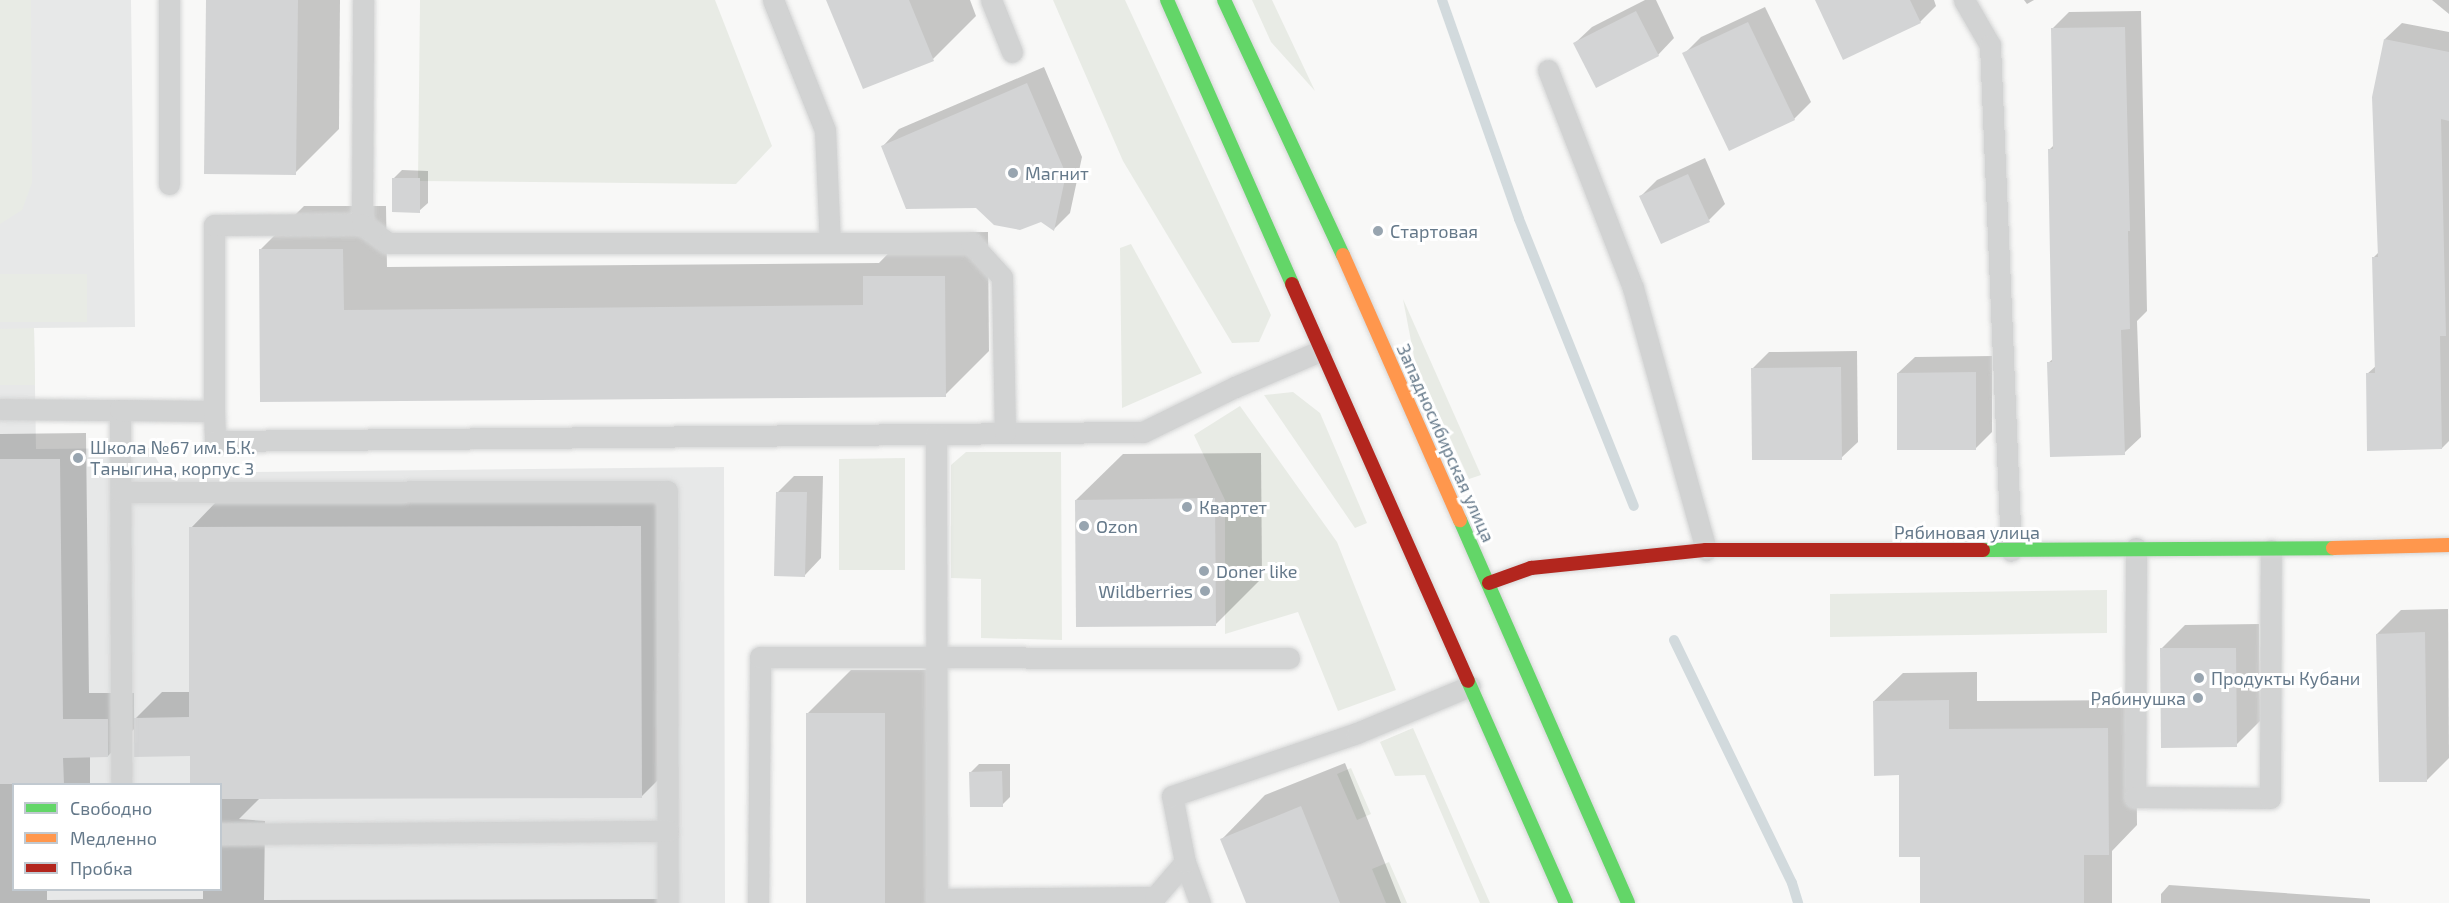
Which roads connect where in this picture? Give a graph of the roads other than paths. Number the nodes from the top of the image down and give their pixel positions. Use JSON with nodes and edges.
{"nodes":[{"id":1,"x":169,"y":0,"type":"edge"},
{"id":2,"x":363,"y":0,"type":"edge"},
{"id":3,"x":773,"y":0,"type":"edge"},
{"id":4,"x":991,"y":0,"type":"edge"},
{"id":5,"x":1167,"y":0,"type":"edge"},
{"id":6,"x":1224,"y":0,"type":"edge"},
{"id":7,"x":1964,"y":0,"type":"edge"},
{"id":8,"x":1012,"y":52,"type":"dead end"},
{"id":9,"x":1548,"y":70,"type":"dead end"},
{"id":10,"x":168,"y":184,"type":"dead end"},
{"id":11,"x":362,"y":224,"type":"junction"},
{"id":12,"x":830,"y":243,"type":"junction"},
{"id":13,"x":1320,"y":351,"type":"junction"},
{"id":14,"x":0,"y":409,"type":"edge"},
{"id":15,"x":120,"y":410,"type":"junction"},
{"id":16,"x":214,"y":411,"type":"junction"},
{"id":17,"x":1005,"y":434,"type":"junction"},
{"id":18,"x":936,"y":435,"type":"junction"},
{"id":19,"x":121,"y":492,"type":"junction"},
{"id":20,"x":2449,"y":545,"type":"edge"},
{"id":21,"x":2136,"y":549,"type":"junction"},
{"id":22,"x":1706,"y":550,"type":"junction"},
{"id":23,"x":2271,"y":550,"type":"junction"},
{"id":24,"x":2011,"y":551,"type":"junction"},
{"id":25,"x":1489,"y":583,"type":"junction"},
{"id":26,"x":936,"y":657,"type":"junction"},
{"id":27,"x":1288,"y":658,"type":"dead end"},
{"id":28,"x":1470,"y":686,"type":"junction"},
{"id":29,"x":122,"y":783,"type":"edge"},
{"id":30,"x":668,"y":831,"type":"junction"},
{"id":31,"x":222,"y":834,"type":"edge"},
{"id":32,"x":1185,"y":862,"type":"junction"},
{"id":33,"x":937,"y":901,"type":"edge"},
{"id":34,"x":668,"y":903,"type":"edge"},
{"id":35,"x":758,"y":903,"type":"edge"},
{"id":36,"x":1200,"y":903,"type":"edge"},
{"id":37,"x":1566,"y":903,"type":"edge"},
{"id":38,"x":1628,"y":903,"type":"edge"}],
"edges":[{"from":1,"to":10,"type":"lane"},
{"from":2,"to":11,"type":"lane"},
{"from":3,"to":12,"type":"lane"},
{"from":4,"to":8,"type":"lane"},
{"from":5,"to":13,"type":"main road"},
{"from":6,"to":25,"type":"main road","name":"Западносибирская улица"},
{"from":7,"to":24,"type":"lane"},
{"from":9,"to":22,"type":"lane"},
{"from":11,"to":12,"type":"lane"},
{"from":11,"to":16,"type":"lane"},
{"from":12,"to":17,"type":"lane"},
{"from":13,"to":17,"type":"lane"},
{"from":13,"to":28,"type":"main road"},
{"from":14,"to":15,"type":"lane"},
{"from":15,"to":16,"type":"lane"},
{"from":15,"to":19,"type":"lane"},
{"from":16,"to":18,"type":"lane"},
{"from":17,"to":18,"type":"lane"},
{"from":18,"to":26,"type":"lane"},
{"from":19,"to":29,"type":"lane"},
{"from":19,"to":30,"type":"lane"},
{"from":20,"to":23,"type":"main road","name":"Рябиновая улица"},
{"from":21,"to":23,"type":"main road","name":"Рябиновая улица"},
{"from":21,"to":23,"type":"lane"},
{"from":21,"to":24,"type":"main road","name":"Рябиновая улица"},
{"from":22,"to":24,"type":"main road","name":"Рябиновая улица"},
{"from":22,"to":25,"type":"main road","name":"Рябиновая улица"},
{"from":25,"to":38,"type":"main road","name":"Западносибирская улица"},
{"from":26,"to":27,"type":"lane"},
{"from":26,"to":33,"type":"lane"},
{"from":26,"to":35,"type":"lane"},
{"from":28,"to":32,"type":"lane"},
{"from":28,"to":37,"type":"main road"},
{"from":30,"to":31,"type":"lane"},
{"from":30,"to":34,"type":"lane"},
{"from":32,"to":33,"type":"lane"},
{"from":32,"to":36,"type":"lane"}]}
